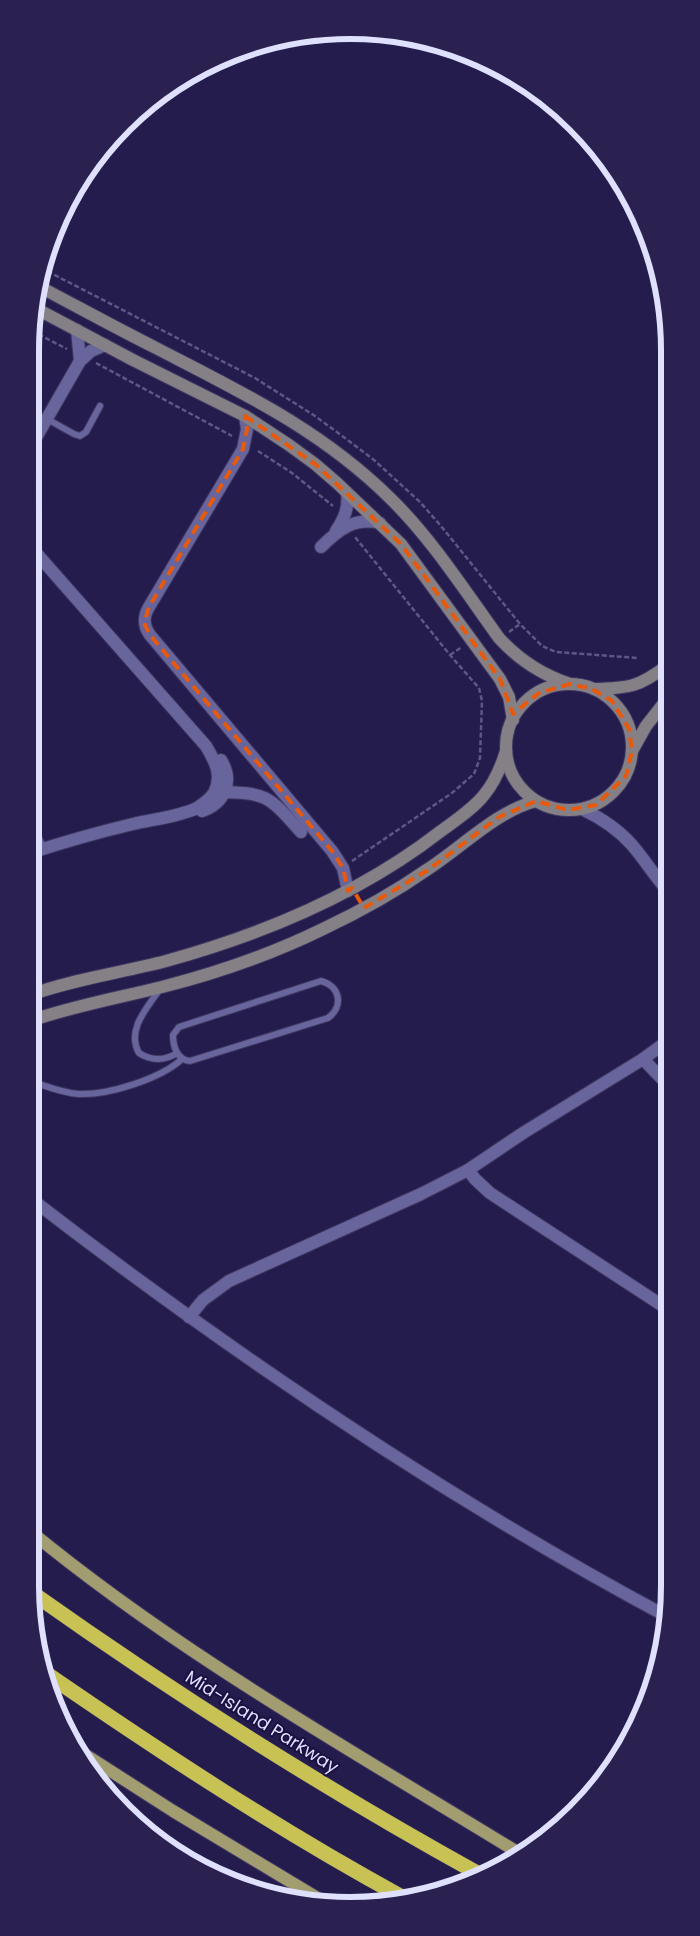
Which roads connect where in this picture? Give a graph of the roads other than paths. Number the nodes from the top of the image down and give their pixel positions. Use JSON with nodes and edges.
{"nodes":[{"id":1,"x":45,"y":290,"type":"edge"},
{"id":2,"x":41,"y":311,"type":"edge"},
{"id":3,"x":77,"y":330,"type":"junction"},
{"id":4,"x":105,"y":346,"type":"junction"},
{"id":5,"x":82,"y":358,"type":"junction"},
{"id":6,"x":100,"y":406,"type":"dead end"},
{"id":7,"x":245,"y":416,"type":"junction"},
{"id":8,"x":47,"y":419,"type":"junction"},
{"id":9,"x":39,"y":433,"type":"edge"},
{"id":10,"x":347,"y":493,"type":"junction"},
{"id":11,"x":380,"y":523,"type":"junction"},
{"id":12,"x":335,"y":533,"type":"junction"},
{"id":13,"x":320,"y":547,"type":"dead end"},
{"id":14,"x":39,"y":556,"type":"edge"},
{"id":15,"x":661,"y":670,"type":"edge"},
{"id":16,"x":570,"y":684,"type":"junction"},
{"id":17,"x":592,"y":689,"type":"junction"},
{"id":18,"x":661,"y":707,"type":"edge"},
{"id":19,"x":513,"y":720,"type":"junction"},
{"id":20,"x":506,"y":751,"type":"junction"},
{"id":21,"x":632,"y":751,"type":"junction"},
{"id":22,"x":220,"y":792,"type":"junction"},
{"id":23,"x":536,"y":801,"type":"junction"},
{"id":24,"x":582,"y":809,"type":"junction"},
{"id":25,"x":301,"y":832,"type":"dead end"},
{"id":26,"x":39,"y":850,"type":"edge"},
{"id":27,"x":661,"y":882,"type":"edge"},
{"id":28,"x":350,"y":889,"type":"junction"},
{"id":29,"x":364,"y":908,"type":"junction"},
{"id":30,"x":161,"y":987,"type":"junction"},
{"id":31,"x":39,"y":992,"type":"edge"},
{"id":32,"x":39,"y":1018,"type":"edge"},
{"id":33,"x":661,"y":1046,"type":"edge"},
{"id":34,"x":177,"y":1053,"type":"junction"},
{"id":35,"x":182,"y":1059,"type":"junction"},
{"id":36,"x":643,"y":1059,"type":"junction"},
{"id":37,"x":661,"y":1078,"type":"edge"},
{"id":38,"x":39,"y":1084,"type":"edge"},
{"id":39,"x":468,"y":1170,"type":"junction"},
{"id":40,"x":39,"y":1205,"type":"edge"},
{"id":41,"x":661,"y":1305,"type":"edge"},
{"id":42,"x":189,"y":1317,"type":"junction"},
{"id":43,"x":39,"y":1538,"type":"edge"},
{"id":44,"x":39,"y":1598,"type":"edge"},
{"id":45,"x":660,"y":1613,"type":"edge"},
{"id":46,"x":52,"y":1678,"type":"edge"},
{"id":47,"x":90,"y":1758,"type":"edge"},
{"id":48,"x":515,"y":1850,"type":"edge"},
{"id":49,"x":474,"y":1871,"type":"edge"},
{"id":50,"x":397,"y":1894,"type":"edge"},
{"id":51,"x":313,"y":1895,"type":"edge"}],
"edges":[{"from":1,"to":16,"type":"street"},
{"from":2,"to":3,"type":"street"},
{"from":3,"to":4,"type":"street"},
{"from":3,"to":5,"type":"street"},
{"from":4,"to":5,"type":"street"},
{"from":4,"to":7,"type":"street"},
{"from":5,"to":8,"type":"street"},
{"from":6,"to":8,"type":"lane"},
{"from":7,"to":10,"type":"street"},
{"from":7,"to":28,"type":"street"},
{"from":8,"to":9,"type":"street"},
{"from":10,"to":11,"type":"street"},
{"from":10,"to":12,"type":"street"},
{"from":11,"to":12,"type":"street"},
{"from":11,"to":19,"type":"street"},
{"from":12,"to":13,"type":"street"},
{"from":14,"to":22,"type":"street"},
{"from":15,"to":17,"type":"street"},
{"from":16,"to":17,"type":"street"},
{"from":16,"to":19,"type":"street"},
{"from":17,"to":21,"type":"street"},
{"from":18,"to":21,"type":"street"},
{"from":19,"to":20,"type":"street"},
{"from":20,"to":23,"type":"street"},
{"from":20,"to":28,"type":"street"},
{"from":21,"to":24,"type":"street"},
{"from":22,"to":25,"type":"street"},
{"from":22,"to":26,"type":"street"},
{"from":23,"to":24,"type":"street"},
{"from":23,"to":29,"type":"street"},
{"from":24,"to":27,"type":"street"},
{"from":28,"to":29,"type":"street"},
{"from":28,"to":31,"type":"street"},
{"from":29,"to":30,"type":"street"},
{"from":30,"to":32,"type":"street"},
{"from":30,"to":34,"type":"lane"},
{"from":33,"to":36,"type":"street"},
{"from":34,"to":35,"type":"lane"},
{"from":34,"to":35,"type":"lane"},
{"from":35,"to":38,"type":"lane"},
{"from":36,"to":37,"type":"street"},
{"from":36,"to":39,"type":"street"},
{"from":39,"to":41,"type":"street"},
{"from":39,"to":42,"type":"street"},
{"from":40,"to":42,"type":"street"},
{"from":42,"to":45,"type":"street"},
{"from":43,"to":48,"type":"main road"},
{"from":44,"to":49,"type":"highway","name":"Mid-Island Parkway"},
{"from":46,"to":50,"type":"highway"},
{"from":47,"to":51,"type":"main road"}]}
